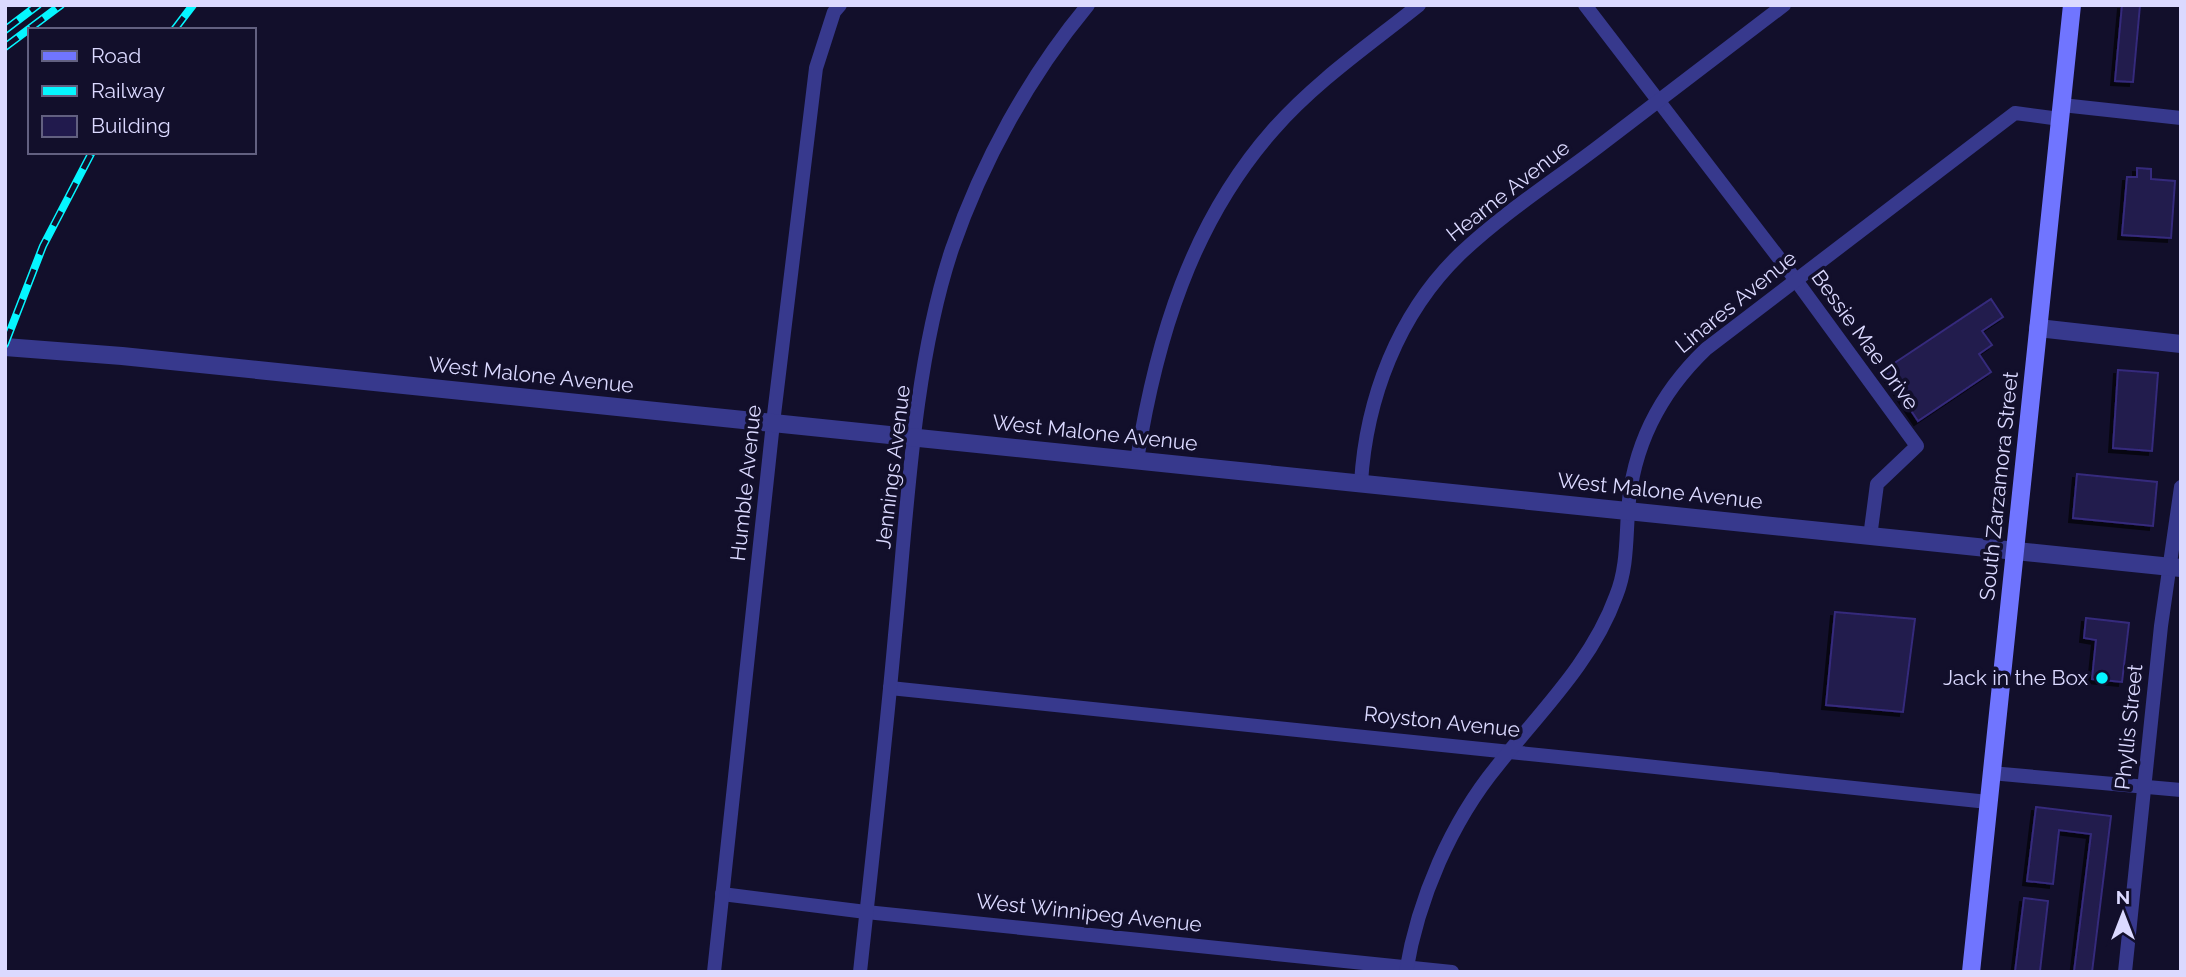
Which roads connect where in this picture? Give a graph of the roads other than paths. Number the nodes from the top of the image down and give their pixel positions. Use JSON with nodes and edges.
{"nodes":[{"id":1,"x":841,"y":5,"type":"edge"},
{"id":2,"x":1088,"y":5,"type":"edge"},
{"id":3,"x":1419,"y":5,"type":"edge"},
{"id":4,"x":1585,"y":5,"type":"edge"},
{"id":5,"x":1784,"y":5,"type":"edge"},
{"id":6,"x":2072,"y":5,"type":"edge"},
{"id":7,"x":1658,"y":102,"type":"junction"},
{"id":8,"x":2061,"y":112,"type":"junction"},
{"id":9,"x":2181,"y":118,"type":"edge"},
{"id":10,"x":1795,"y":279,"type":"junction"},
{"id":11,"x":2038,"y":328,"type":"junction"},
{"id":12,"x":2181,"y":344,"type":"edge"},
{"id":13,"x":5,"y":347,"type":"edge"},
{"id":14,"x":773,"y":423,"type":"junction"},
{"id":15,"x":914,"y":438,"type":"junction"},
{"id":16,"x":1137,"y":460,"type":"junction"},
{"id":17,"x":1361,"y":483,"type":"junction"},
{"id":18,"x":2181,"y":487,"type":"edge"},
{"id":19,"x":1628,"y":511,"type":"junction"},
{"id":20,"x":1870,"y":537,"type":"junction"},
{"id":21,"x":2015,"y":552,"type":"junction"},
{"id":22,"x":2176,"y":568,"type":"edge"},
{"id":23,"x":890,"y":688,"type":"junction"},
{"id":24,"x":1510,"y":750,"type":"junction"},
{"id":25,"x":1991,"y":773,"type":"junction"},
{"id":26,"x":2144,"y":787,"type":"junction"},
{"id":27,"x":2181,"y":790,"type":"edge"},
{"id":28,"x":1987,"y":802,"type":"junction"},
{"id":29,"x":722,"y":894,"type":"junction"},
{"id":30,"x":866,"y":912,"type":"junction"},
{"id":31,"x":1407,"y":969,"type":"edge"},
{"id":32,"x":714,"y":972,"type":"edge"},
{"id":33,"x":860,"y":972,"type":"edge"},
{"id":34,"x":1452,"y":972,"type":"edge"},
{"id":35,"x":1971,"y":972,"type":"edge"},
{"id":36,"x":2126,"y":972,"type":"edge"}],
"edges":[{"from":1,"to":14,"type":"street","name":"Humble Avenue"},
{"from":2,"to":15,"type":"street","name":"Jennings Avenue"},
{"from":3,"to":16,"type":"street"},
{"from":4,"to":7,"type":"street","name":"Bessie Mae Drive"},
{"from":5,"to":7,"type":"street","name":"Hearne Avenue"},
{"from":6,"to":8,"type":"main road","name":"South Zarzamora Street"},
{"from":7,"to":10,"type":"street","name":"Bessie Mae Drive"},
{"from":7,"to":17,"type":"street","name":"Hearne Avenue"},
{"from":8,"to":9,"type":"street","name":"Linares Avenue"},
{"from":8,"to":10,"type":"street","name":"Linares Avenue"},
{"from":8,"to":11,"type":"main road","name":"South Zarzamora Street"},
{"from":10,"to":19,"type":"street","name":"Linares Avenue"},
{"from":10,"to":20,"type":"street","name":"Bessie Mae Drive"},
{"from":11,"to":12,"type":"street"},
{"from":11,"to":21,"type":"main road","name":"South Zarzamora Street"},
{"from":13,"to":14,"type":"street","name":"West Malone Avenue"},
{"from":14,"to":15,"type":"street","name":"West Malone Avenue"},
{"from":14,"to":29,"type":"street","name":"Humble Avenue"},
{"from":15,"to":16,"type":"street","name":"West Malone Avenue"},
{"from":15,"to":23,"type":"street","name":"Jennings Avenue"},
{"from":16,"to":17,"type":"street","name":"West Malone Avenue"},
{"from":17,"to":19,"type":"street","name":"West Malone Avenue"},
{"from":18,"to":22,"type":"street","name":"Phyllis Street"},
{"from":19,"to":20,"type":"street","name":"West Malone Avenue"},
{"from":19,"to":24,"type":"street","name":"Linares Avenue"},
{"from":20,"to":21,"type":"street","name":"West Malone Avenue"},
{"from":21,"to":22,"type":"street","name":"West Malone Avenue"},
{"from":21,"to":25,"type":"main road","name":"South Zarzamora Street"},
{"from":22,"to":26,"type":"street","name":"Phyllis Street"},
{"from":23,"to":24,"type":"street","name":"Royston Avenue"},
{"from":23,"to":30,"type":"street","name":"Jennings Avenue"},
{"from":24,"to":28,"type":"street","name":"Royston Avenue"},
{"from":24,"to":31,"type":"street","name":"Linares Avenue"},
{"from":25,"to":26,"type":"street"},
{"from":25,"to":28,"type":"main road","name":"South Zarzamora Street"},
{"from":26,"to":27,"type":"street"},
{"from":26,"to":36,"type":"street","name":"Phyllis Street"},
{"from":28,"to":35,"type":"main road","name":"South Zarzamora Street"},
{"from":29,"to":30,"type":"street","name":"West Winnipeg Avenue"},
{"from":29,"to":32,"type":"street","name":"Humble Avenue"},
{"from":30,"to":31,"type":"street","name":"West Winnipeg Avenue"},
{"from":30,"to":33,"type":"street","name":"Jennings Avenue"},
{"from":31,"to":34,"type":"street","name":"West Winnipeg Avenue"}]}
